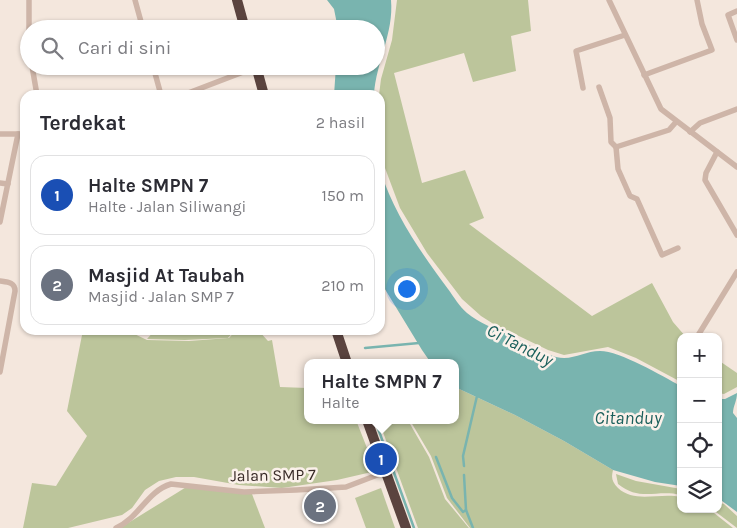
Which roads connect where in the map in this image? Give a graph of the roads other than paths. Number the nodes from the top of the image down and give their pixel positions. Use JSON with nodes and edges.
{"nodes":[{"id":1,"x":29,"y":0,"type":"edge"},
{"id":2,"x":135,"y":0,"type":"edge"},
{"id":3,"x":237,"y":0,"type":"edge"},
{"id":4,"x":609,"y":0,"type":"edge"},
{"id":5,"x":697,"y":0,"type":"edge"},
{"id":6,"x":737,"y":11,"type":"edge"},
{"id":7,"x":29,"y":20,"type":"edge"},
{"id":8,"x":141,"y":20,"type":"edge"},
{"id":9,"x":243,"y":20,"type":"edge"},
{"id":10,"x":625,"y":35,"type":"junction"},
{"id":11,"x":737,"y":40,"type":"edge"},
{"id":12,"x":34,"y":75,"type":"edge"},
{"id":13,"x":155,"y":75,"type":"edge"},
{"id":14,"x":233,"y":75,"type":"edge"},
{"id":15,"x":258,"y":75,"type":"edge"},
{"id":16,"x":644,"y":75,"type":"junction"},
{"id":17,"x":599,"y":87,"type":"dead end"},
{"id":18,"x":583,"y":88,"type":"dead end"},
{"id":19,"x":36,"y":90,"type":"edge"},
{"id":20,"x":160,"y":90,"type":"edge"},
{"id":21,"x":196,"y":90,"type":"edge"},
{"id":22,"x":263,"y":90,"type":"edge"},
{"id":23,"x":737,"y":109,"type":"edge"},
{"id":24,"x":676,"y":122,"type":"junction"},
{"id":25,"x":690,"y":132,"type":"junction"},
{"id":26,"x":0,"y":134,"type":"edge"},
{"id":27,"x":18,"y":134,"type":"joint"},
{"id":28,"x":616,"y":147,"type":"junction"},
{"id":29,"x":716,"y":152,"type":"junction"},
{"id":30,"x":737,"y":167,"type":"edge"},
{"id":31,"x":0,"y":183,"type":"edge"},
{"id":32,"x":8,"y":184,"type":"junction"},
{"id":33,"x":0,"y":219,"type":"edge"},
{"id":34,"x":737,"y":235,"type":"edge"},
{"id":35,"x":678,"y":248,"type":"dead end"},
{"id":36,"x":737,"y":272,"type":"edge"},
{"id":37,"x":0,"y":281,"type":"edge"},
{"id":38,"x":699,"y":333,"type":"edge"},
{"id":39,"x":338,"y":335,"type":"edge"},
{"id":40,"x":346,"y":359,"type":"edge"},
{"id":41,"x":0,"y":372,"type":"edge"},
{"id":42,"x":368,"y":424,"type":"edge"},
{"id":43,"x":385,"y":472,"type":"junction"},
{"id":44,"x":116,"y":528,"type":"edge"},
{"id":45,"x":406,"y":528,"type":"edge"}],
"edges":[{"from":1,"to":7,"type":"street"},
{"from":2,"to":8,"type":"street"},
{"from":3,"to":9,"type":"highway"},
{"from":4,"to":10,"type":"street"},
{"from":5,"to":16,"type":"street"},
{"from":6,"to":11,"type":"street"},
{"from":10,"to":16,"type":"street"},
{"from":10,"to":18,"type":"street"},
{"from":12,"to":19,"type":"street"},
{"from":13,"to":20,"type":"street"},
{"from":14,"to":21,"type":"street"},
{"from":15,"to":22,"type":"highway"},
{"from":16,"to":24,"type":"street"},
{"from":17,"to":28,"type":"street"},
{"from":23,"to":25,"type":"street"},
{"from":24,"to":25,"type":"street"},
{"from":24,"to":28,"type":"street"},
{"from":25,"to":29,"type":"street"},
{"from":26,"to":27,"type":"street"},
{"from":27,"to":32,"type":"street"},
{"from":28,"to":35,"type":"street"},
{"from":29,"to":30,"type":"street"},
{"from":29,"to":34,"type":"street"},
{"from":31,"to":32,"type":"street"},
{"from":32,"to":33,"type":"street"},
{"from":36,"to":38,"type":"street"},
{"from":37,"to":41,"type":"street"},
{"from":39,"to":40,"type":"highway"},
{"from":42,"to":43,"type":"highway"},
{"from":43,"to":44,"type":"street","name":"Jalan SMP 7"},
{"from":43,"to":45,"type":"highway"}]}
